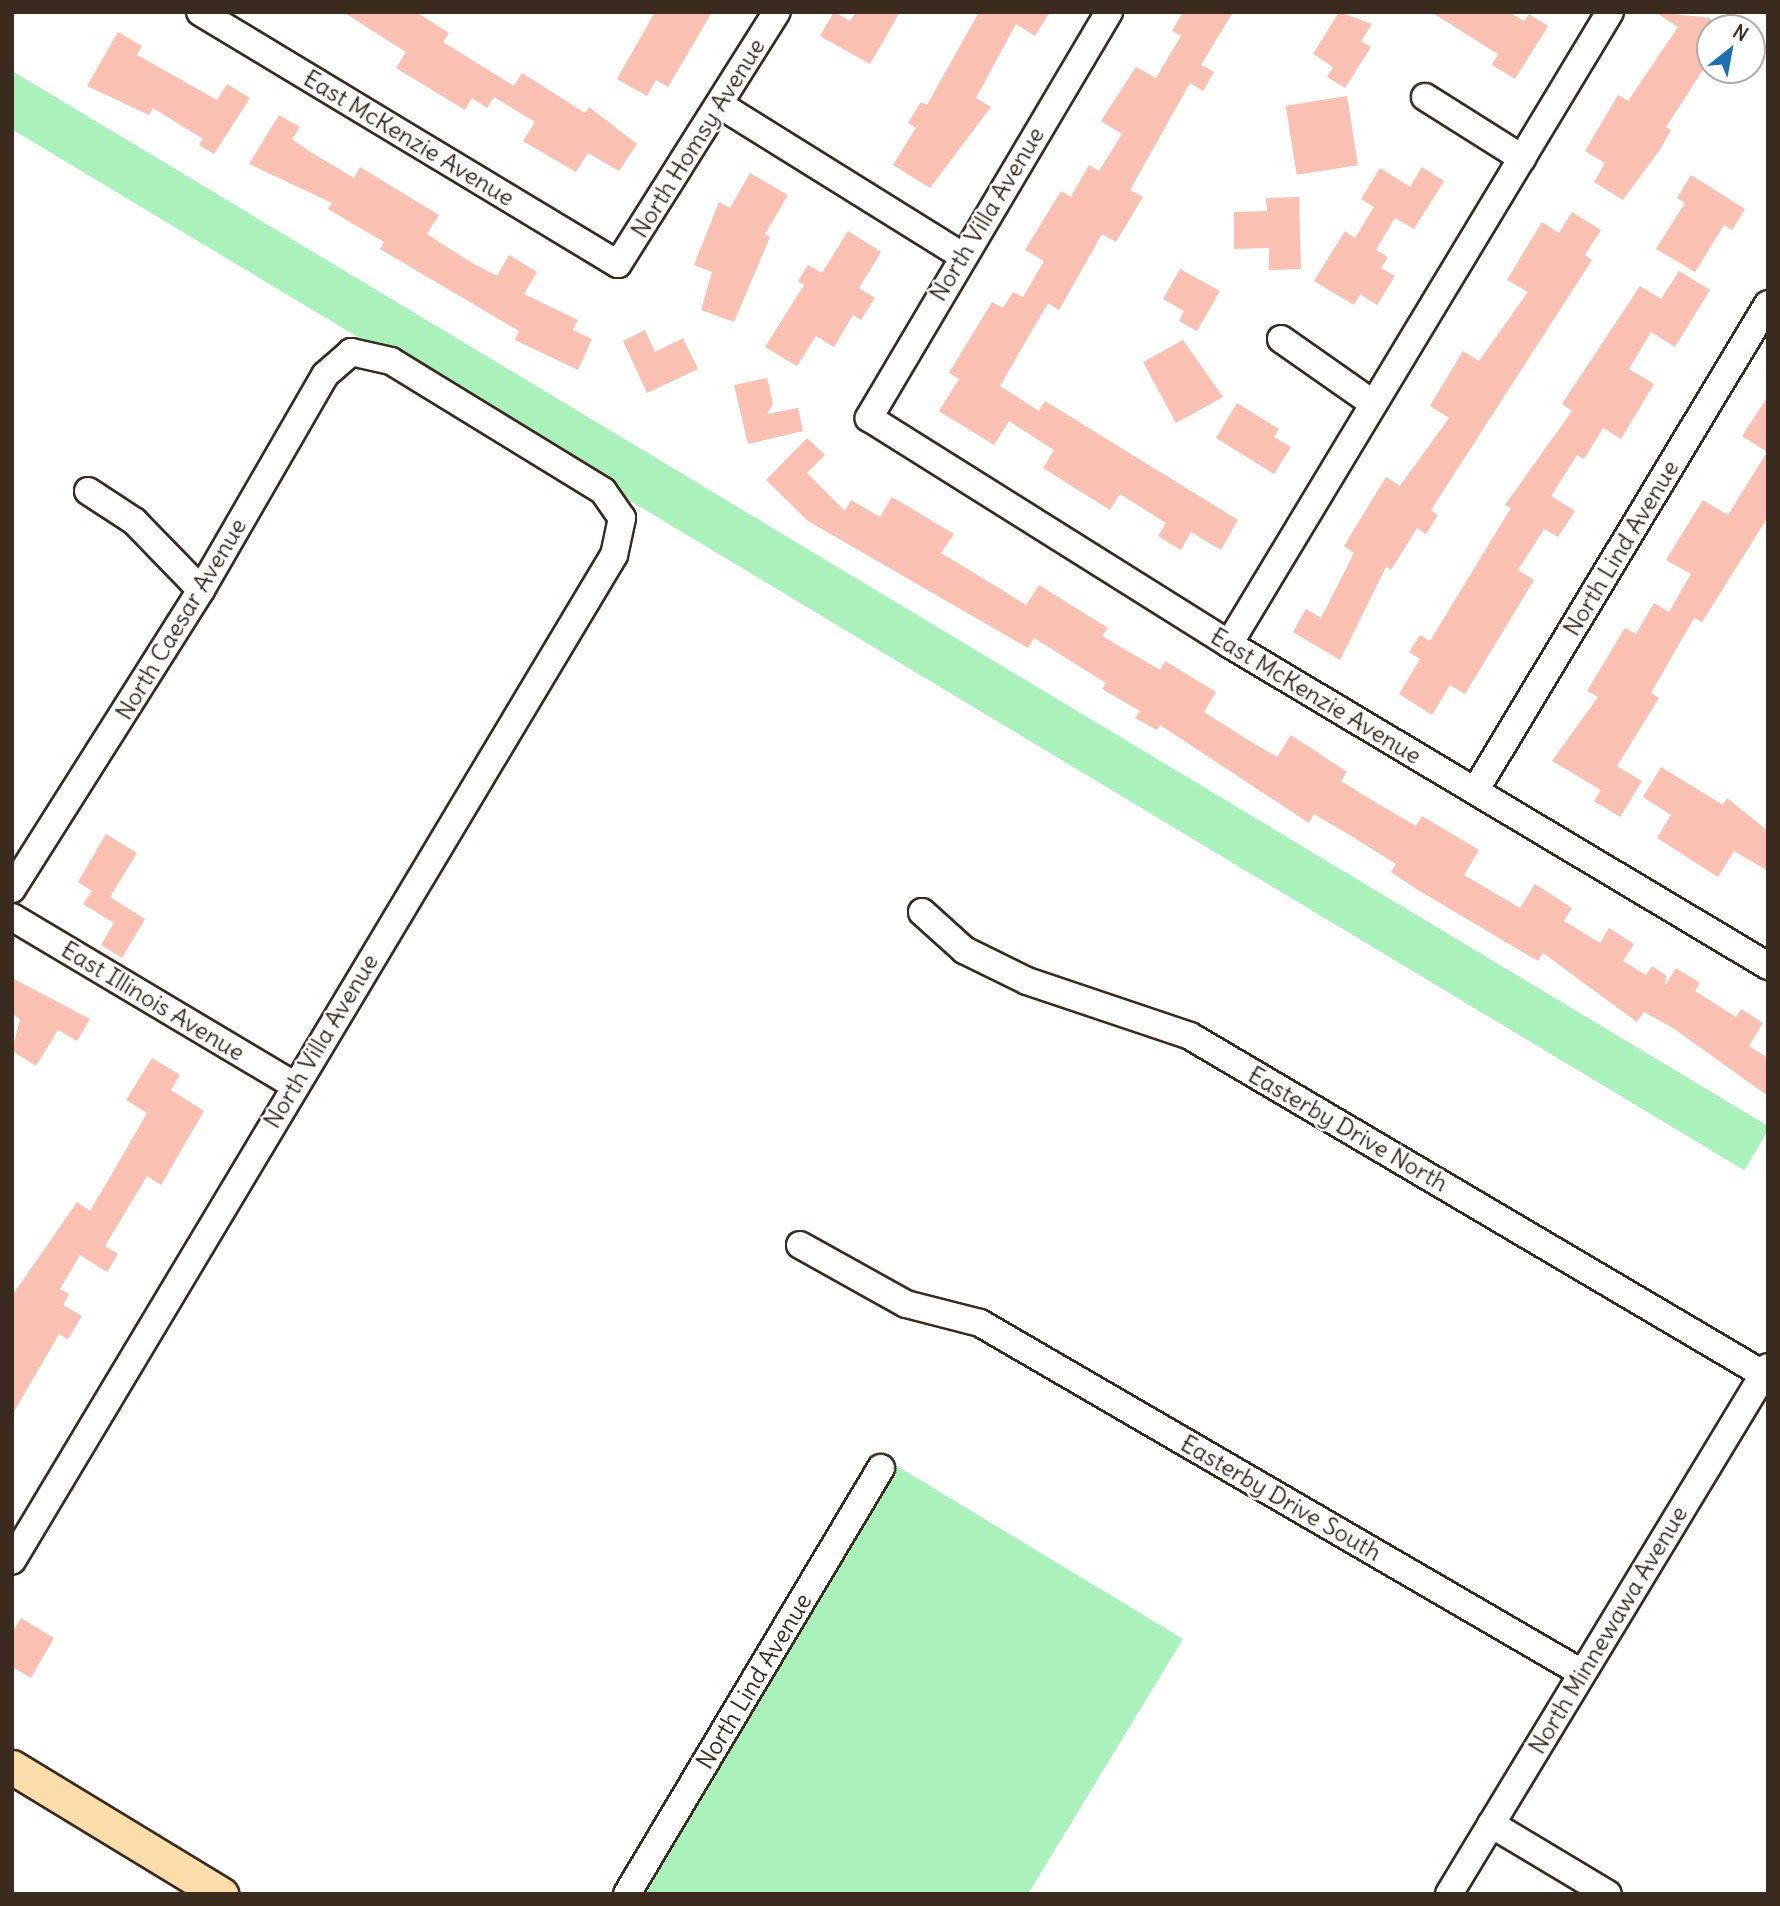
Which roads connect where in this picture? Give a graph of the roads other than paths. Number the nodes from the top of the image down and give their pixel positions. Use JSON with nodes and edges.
{"nodes":[{"id":1,"x":200,"y":12,"type":"edge"},
{"id":2,"x":777,"y":12,"type":"edge"},
{"id":3,"x":1109,"y":12,"type":"edge"},
{"id":4,"x":1610,"y":12,"type":"edge"},
{"id":5,"x":1425,"y":97,"type":"dead end"},
{"id":6,"x":720,"y":105,"type":"junction"},
{"id":7,"x":1522,"y":158,"type":"junction"},
{"id":8,"x":961,"y":255,"type":"junction"},
{"id":9,"x":618,"y":264,"type":"joint"},
{"id":10,"x":1768,"y":304,"type":"edge"},
{"id":11,"x":1282,"y":340,"type":"dead end"},
{"id":12,"x":1374,"y":404,"type":"junction"},
{"id":13,"x":869,"y":418,"type":"joint"},
{"id":14,"x":88,"y":491,"type":"dead end"},
{"id":15,"x":622,"y":518,"type":"joint"},
{"id":16,"x":201,"y":590,"type":"junction"},
{"id":17,"x":1229,"y":644,"type":"junction"},
{"id":18,"x":1475,"y":791,"type":"junction"},
{"id":19,"x":12,"y":889,"type":"edge"},
{"id":20,"x":922,"y":912,"type":"dead end"},
{"id":21,"x":12,"y":917,"type":"edge"},
{"id":22,"x":1768,"y":966,"type":"edge"},
{"id":23,"x":294,"y":1085,"type":"junction"},
{"id":24,"x":800,"y":1245,"type":"dead end"},
{"id":25,"x":1766,"y":1370,"type":"edge"},
{"id":26,"x":881,"y":1468,"type":"dead end"},
{"id":27,"x":12,"y":1561,"type":"edge"},
{"id":28,"x":1582,"y":1673,"type":"junction"},
{"id":29,"x":12,"y":1767,"type":"edge"},
{"id":30,"x":1491,"y":1824,"type":"junction"},
{"id":31,"x":221,"y":1894,"type":"edge"},
{"id":32,"x":627,"y":1894,"type":"edge"},
{"id":33,"x":1449,"y":1894,"type":"edge"},
{"id":34,"x":1608,"y":1894,"type":"edge"}],
"edges":[{"from":1,"to":9,"type":"street","name":"East McKenzie Avenue"},
{"from":2,"to":6,"type":"street","name":"North Homsy Avenue"},
{"from":3,"to":8,"type":"street","name":"North Villa Avenue"},
{"from":4,"to":7,"type":"street"},
{"from":5,"to":7,"type":"street"},
{"from":6,"to":8,"type":"street"},
{"from":6,"to":9,"type":"street","name":"North Homsy Avenue"},
{"from":7,"to":12,"type":"street"},
{"from":8,"to":13,"type":"street","name":"North Villa Avenue"},
{"from":10,"to":18,"type":"street","name":"North Lind Avenue"},
{"from":11,"to":12,"type":"street"},
{"from":12,"to":17,"type":"street"},
{"from":13,"to":17,"type":"street","name":"East McKenzie Avenue"},
{"from":14,"to":16,"type":"street"},
{"from":15,"to":16,"type":"street","name":"North Caesar Avenue"},
{"from":15,"to":23,"type":"street","name":"North Villa Avenue"},
{"from":16,"to":19,"type":"street","name":"North Caesar Avenue"},
{"from":17,"to":18,"type":"street","name":"East McKenzie Avenue"},
{"from":18,"to":22,"type":"street","name":"East McKenzie Avenue"},
{"from":20,"to":25,"type":"street","name":"Easterby Drive North"},
{"from":21,"to":23,"type":"street","name":"East Illinois Avenue"},
{"from":23,"to":27,"type":"street","name":"North Villa Avenue"},
{"from":24,"to":28,"type":"street","name":"Easterby Drive South"},
{"from":25,"to":28,"type":"street","name":"North Minnewawa Avenue"},
{"from":26,"to":32,"type":"street","name":"North Lind Avenue"},
{"from":28,"to":30,"type":"street","name":"North Minnewawa Avenue"},
{"from":29,"to":31,"type":"main road"},
{"from":30,"to":33,"type":"street","name":"North Minnewawa Avenue"},
{"from":30,"to":34,"type":"street"}]}
